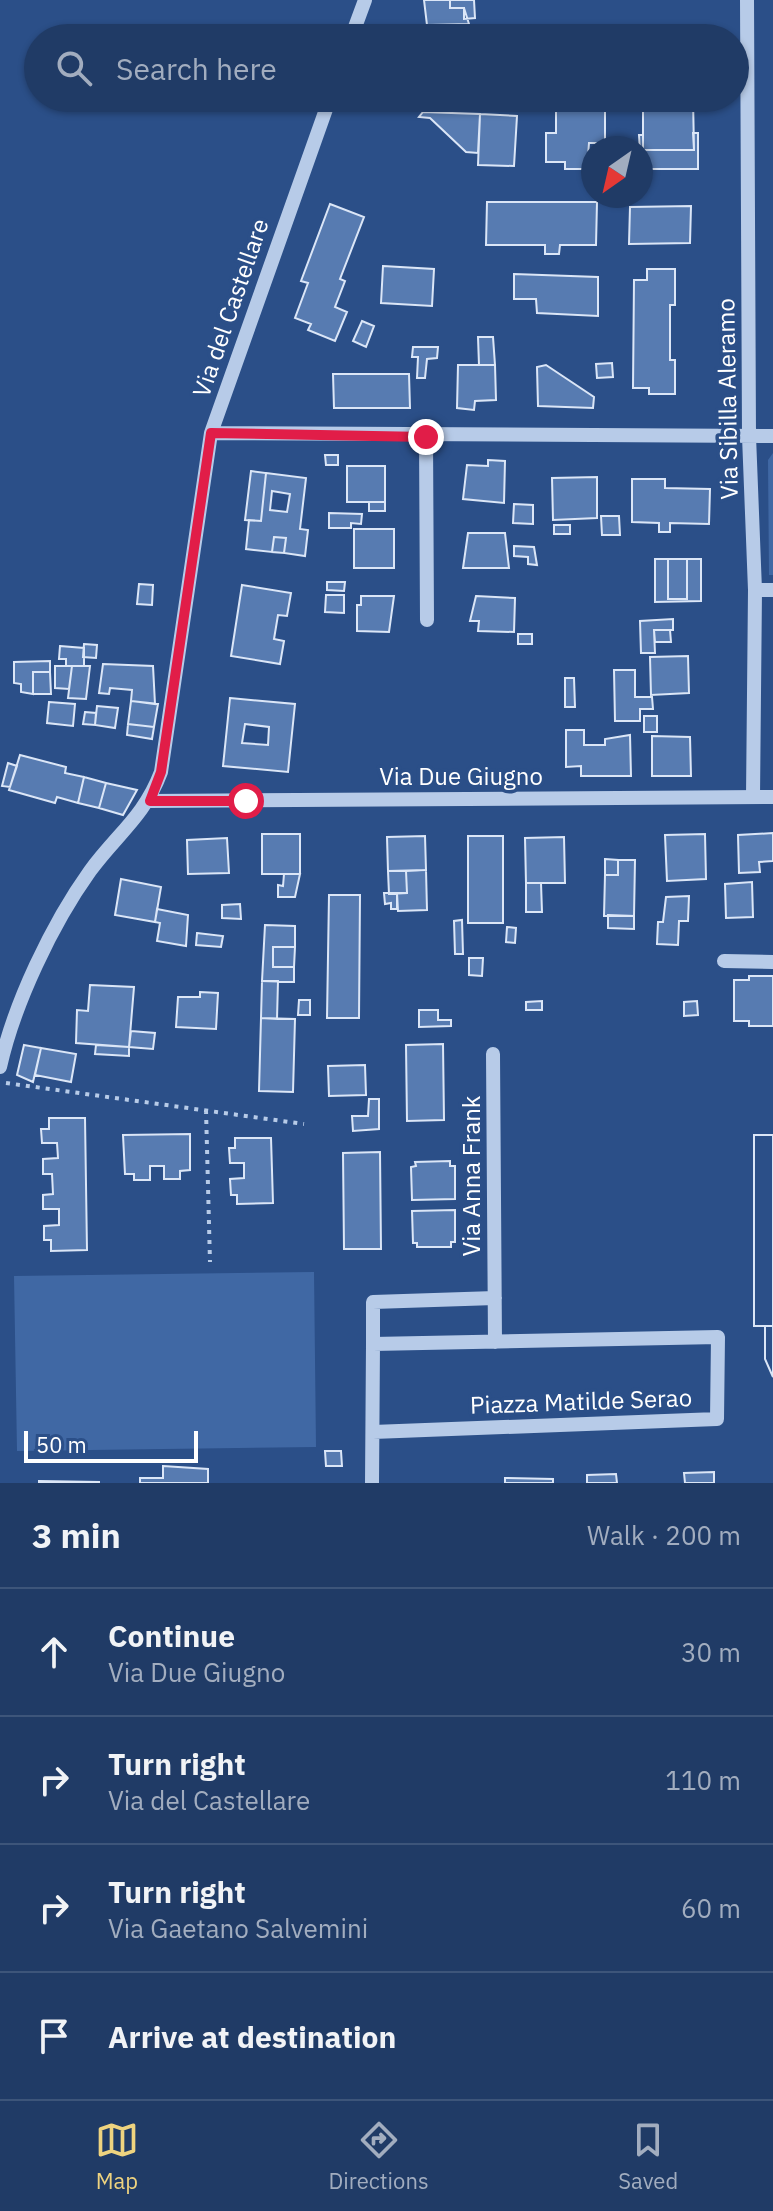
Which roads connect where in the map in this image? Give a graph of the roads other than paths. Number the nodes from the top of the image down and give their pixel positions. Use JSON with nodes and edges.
{"nodes":[{"id":1,"x":365,"y":0,"type":"edge"},
{"id":2,"x":747,"y":0,"type":"edge"},
{"id":3,"x":356,"y":24,"type":"edge"},
{"id":4,"x":745,"y":24,"type":"edge"},
{"id":5,"x":325,"y":112,"type":"edge"},
{"id":6,"x":742,"y":112,"type":"edge"},
{"id":7,"x":211,"y":433,"type":"junction"},
{"id":8,"x":749,"y":436,"type":"junction"},
{"id":9,"x":773,"y":436,"type":"edge"},
{"id":10,"x":426,"y":437,"type":"junction"},
{"id":11,"x":755,"y":590,"type":"junction"},
{"id":12,"x":773,"y":590,"type":"edge"},
{"id":13,"x":427,"y":620,"type":"dead end"},
{"id":14,"x":753,"y":797,"type":"junction"},
{"id":15,"x":773,"y":797,"type":"edge"},
{"id":16,"x":150,"y":801,"type":"junction"},
{"id":17,"x":724,"y":961,"type":"dead end"},
{"id":18,"x":773,"y":962,"type":"edge"},
{"id":19,"x":493,"y":1054,"type":"dead end"},
{"id":20,"x":0,"y":1067,"type":"edge"},
{"id":21,"x":495,"y":1298,"type":"junction"},
{"id":22,"x":495,"y":1342,"type":"junction"},
{"id":23,"x":373,"y":1344,"type":"junction"},
{"id":24,"x":373,"y":1432,"type":"junction"},
{"id":25,"x":372,"y":1483,"type":"edge"}],
"edges":[{"from":1,"to":3,"type":"street"},
{"from":2,"to":4,"type":"street","name":"Via Sibilla Aleramo"},
{"from":5,"to":7,"type":"street","name":"Via del Castellare"},
{"from":6,"to":8,"type":"street","name":"Via Sibilla Aleramo"},
{"from":7,"to":10,"type":"street"},
{"from":7,"to":16,"type":"street","name":"Via del Castellare"},
{"from":8,"to":9,"type":"street"},
{"from":8,"to":10,"type":"street"},
{"from":8,"to":11,"type":"street","name":"Via Sibilla Aleramo"},
{"from":10,"to":13,"type":"street"},
{"from":11,"to":12,"type":"street"},
{"from":11,"to":14,"type":"street","name":"Via Sibilla Aleramo"},
{"from":14,"to":15,"type":"street","name":"Via Due Giugno"},
{"from":14,"to":16,"type":"street","name":"Via Due Giugno"},
{"from":16,"to":20,"type":"street","name":"Via del Castellare"},
{"from":17,"to":18,"type":"street"},
{"from":19,"to":21,"type":"street","name":"Via Anna Frank"},
{"from":21,"to":22,"type":"street"},
{"from":21,"to":23,"type":"street"},
{"from":22,"to":23,"type":"street","name":"Piazza Matilde Serao"},
{"from":22,"to":24,"type":"street","name":"Piazza Matilde Serao"},
{"from":23,"to":24,"type":"street"},
{"from":24,"to":25,"type":"street"}]}
